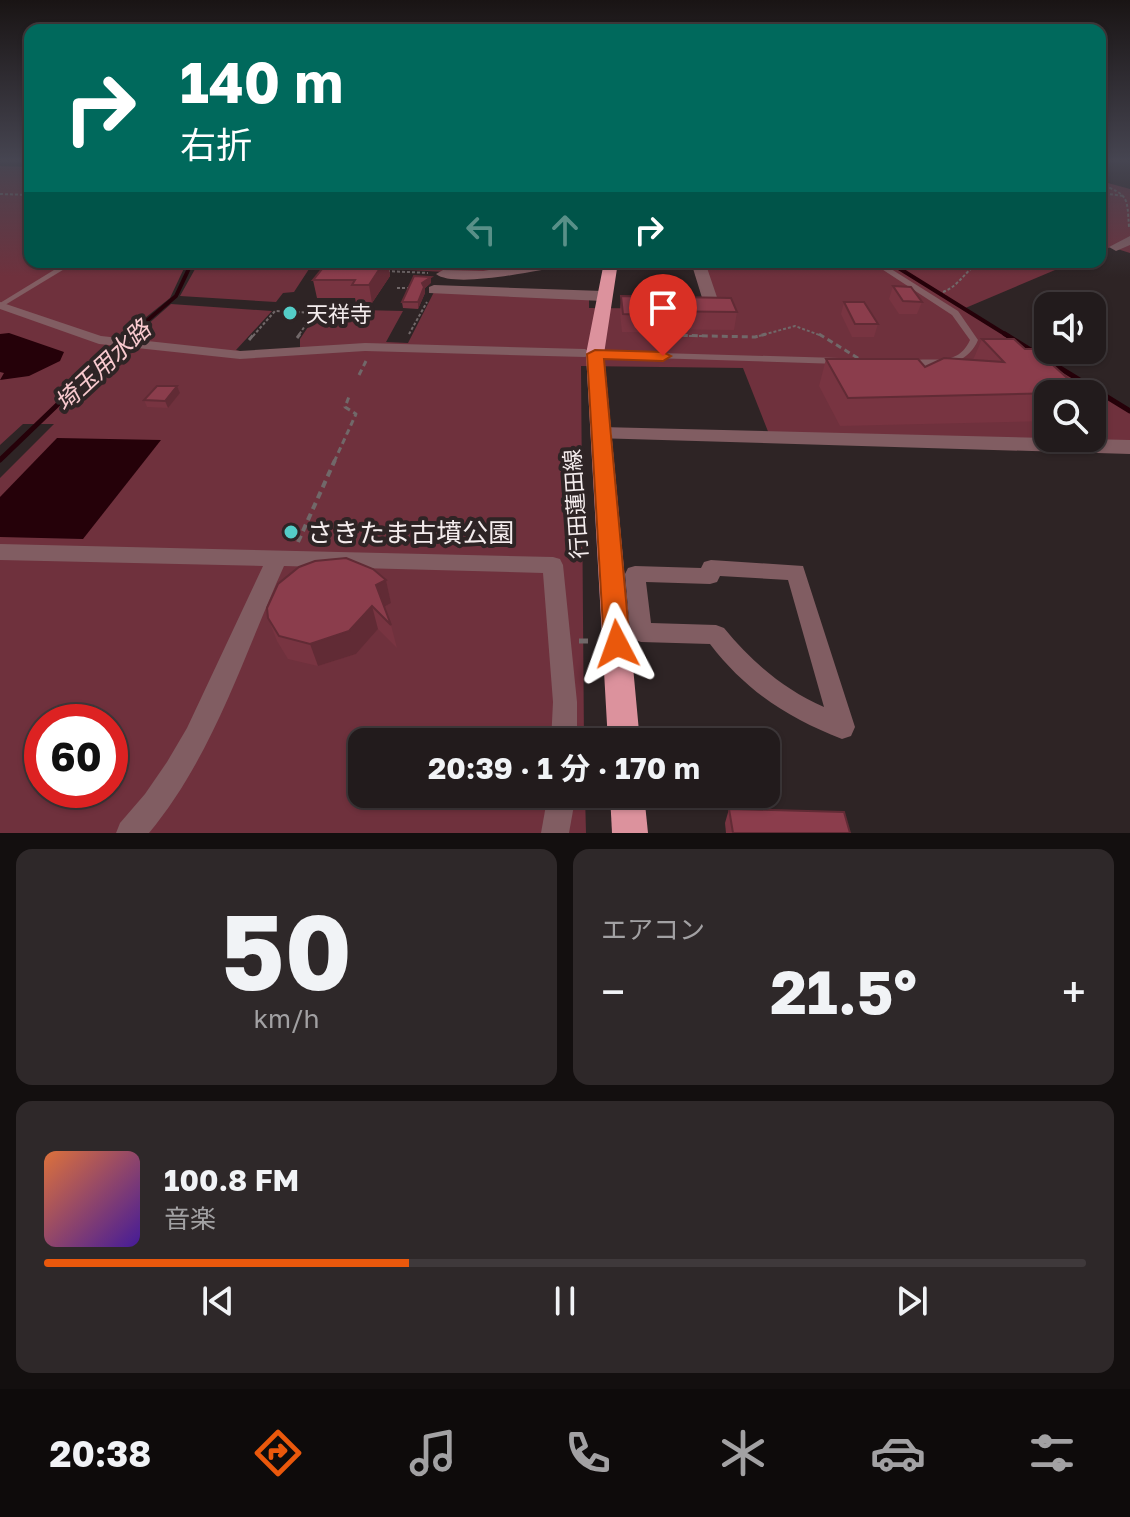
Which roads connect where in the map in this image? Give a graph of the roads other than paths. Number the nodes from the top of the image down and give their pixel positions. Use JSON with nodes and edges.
{"nodes":[{"id":1,"x":1130,"y":238,"type":"edge"},
{"id":2,"x":1130,"y":251,"type":"edge"},
{"id":3,"x":62,"y":268,"type":"edge"},
{"id":4,"x":527,"y":268,"type":"edge"},
{"id":5,"x":610,"y":268,"type":"edge"},
{"id":6,"x":700,"y":268,"type":"edge"},
{"id":7,"x":884,"y":268,"type":"edge"},
{"id":8,"x":443,"y":274,"type":"road end"},
{"id":9,"x":483,"y":275,"type":"junction"},
{"id":10,"x":428,"y":289,"type":"road end"},
{"id":11,"x":478,"y":292,"type":"junction"},
{"id":12,"x":602,"y":300,"type":"junction"},
{"id":13,"x":625,"y":305,"type":"edge"},
{"id":14,"x":1,"y":306,"type":"edge"},
{"id":15,"x":683,"y":306,"type":"edge"},
{"id":16,"x":590,"y":354,"type":"junction"},
{"id":17,"x":864,"y":362,"type":"edge"},
{"id":18,"x":904,"y":363,"type":"edge"},
{"id":19,"x":601,"y":433,"type":"junction"},
{"id":20,"x":1130,"y":447,"type":"edge"},
{"id":21,"x":0,"y":552,"type":"edge"},
{"id":22,"x":286,"y":557,"type":"junction"},
{"id":23,"x":641,"y":632,"type":"joint"},
{"id":24,"x":564,"y":728,"type":"edge"},
{"id":25,"x":623,"y":728,"type":"edge"},
{"id":26,"x":559,"y":808,"type":"edge"},
{"id":27,"x":628,"y":808,"type":"edge"},
{"id":28,"x":130,"y":833,"type":"edge"},
{"id":29,"x":555,"y":833,"type":"edge"},
{"id":30,"x":630,"y":833,"type":"edge"}],
"edges":[{"from":1,"to":2,"type":"street"},
{"from":3,"to":14,"type":"lane"},
{"from":4,"to":9,"type":"street"},
{"from":5,"to":12,"type":"main road","name":"行田蓮田線"},
{"from":6,"to":15,"type":"street"},
{"from":7,"to":18,"type":"lane"},
{"from":8,"to":9,"type":"street"},
{"from":9,"to":11,"type":"street"},
{"from":10,"to":11,"type":"street"},
{"from":11,"to":12,"type":"street"},
{"from":12,"to":13,"type":"street"},
{"from":12,"to":16,"type":"main road","name":"行田蓮田線"},
{"from":14,"to":16,"type":"street"},
{"from":16,"to":17,"type":"lane"},
{"from":16,"to":19,"type":"main road","name":"行田蓮田線"},
{"from":19,"to":20,"type":"street"},
{"from":19,"to":25,"type":"main road","name":"行田蓮田線"},
{"from":21,"to":22,"type":"street"},
{"from":22,"to":24,"type":"street"},
{"from":22,"to":28,"type":"street"},
{"from":23,"to":23,"type":"street"},
{"from":26,"to":29,"type":"street"},
{"from":27,"to":30,"type":"main road"}]}
